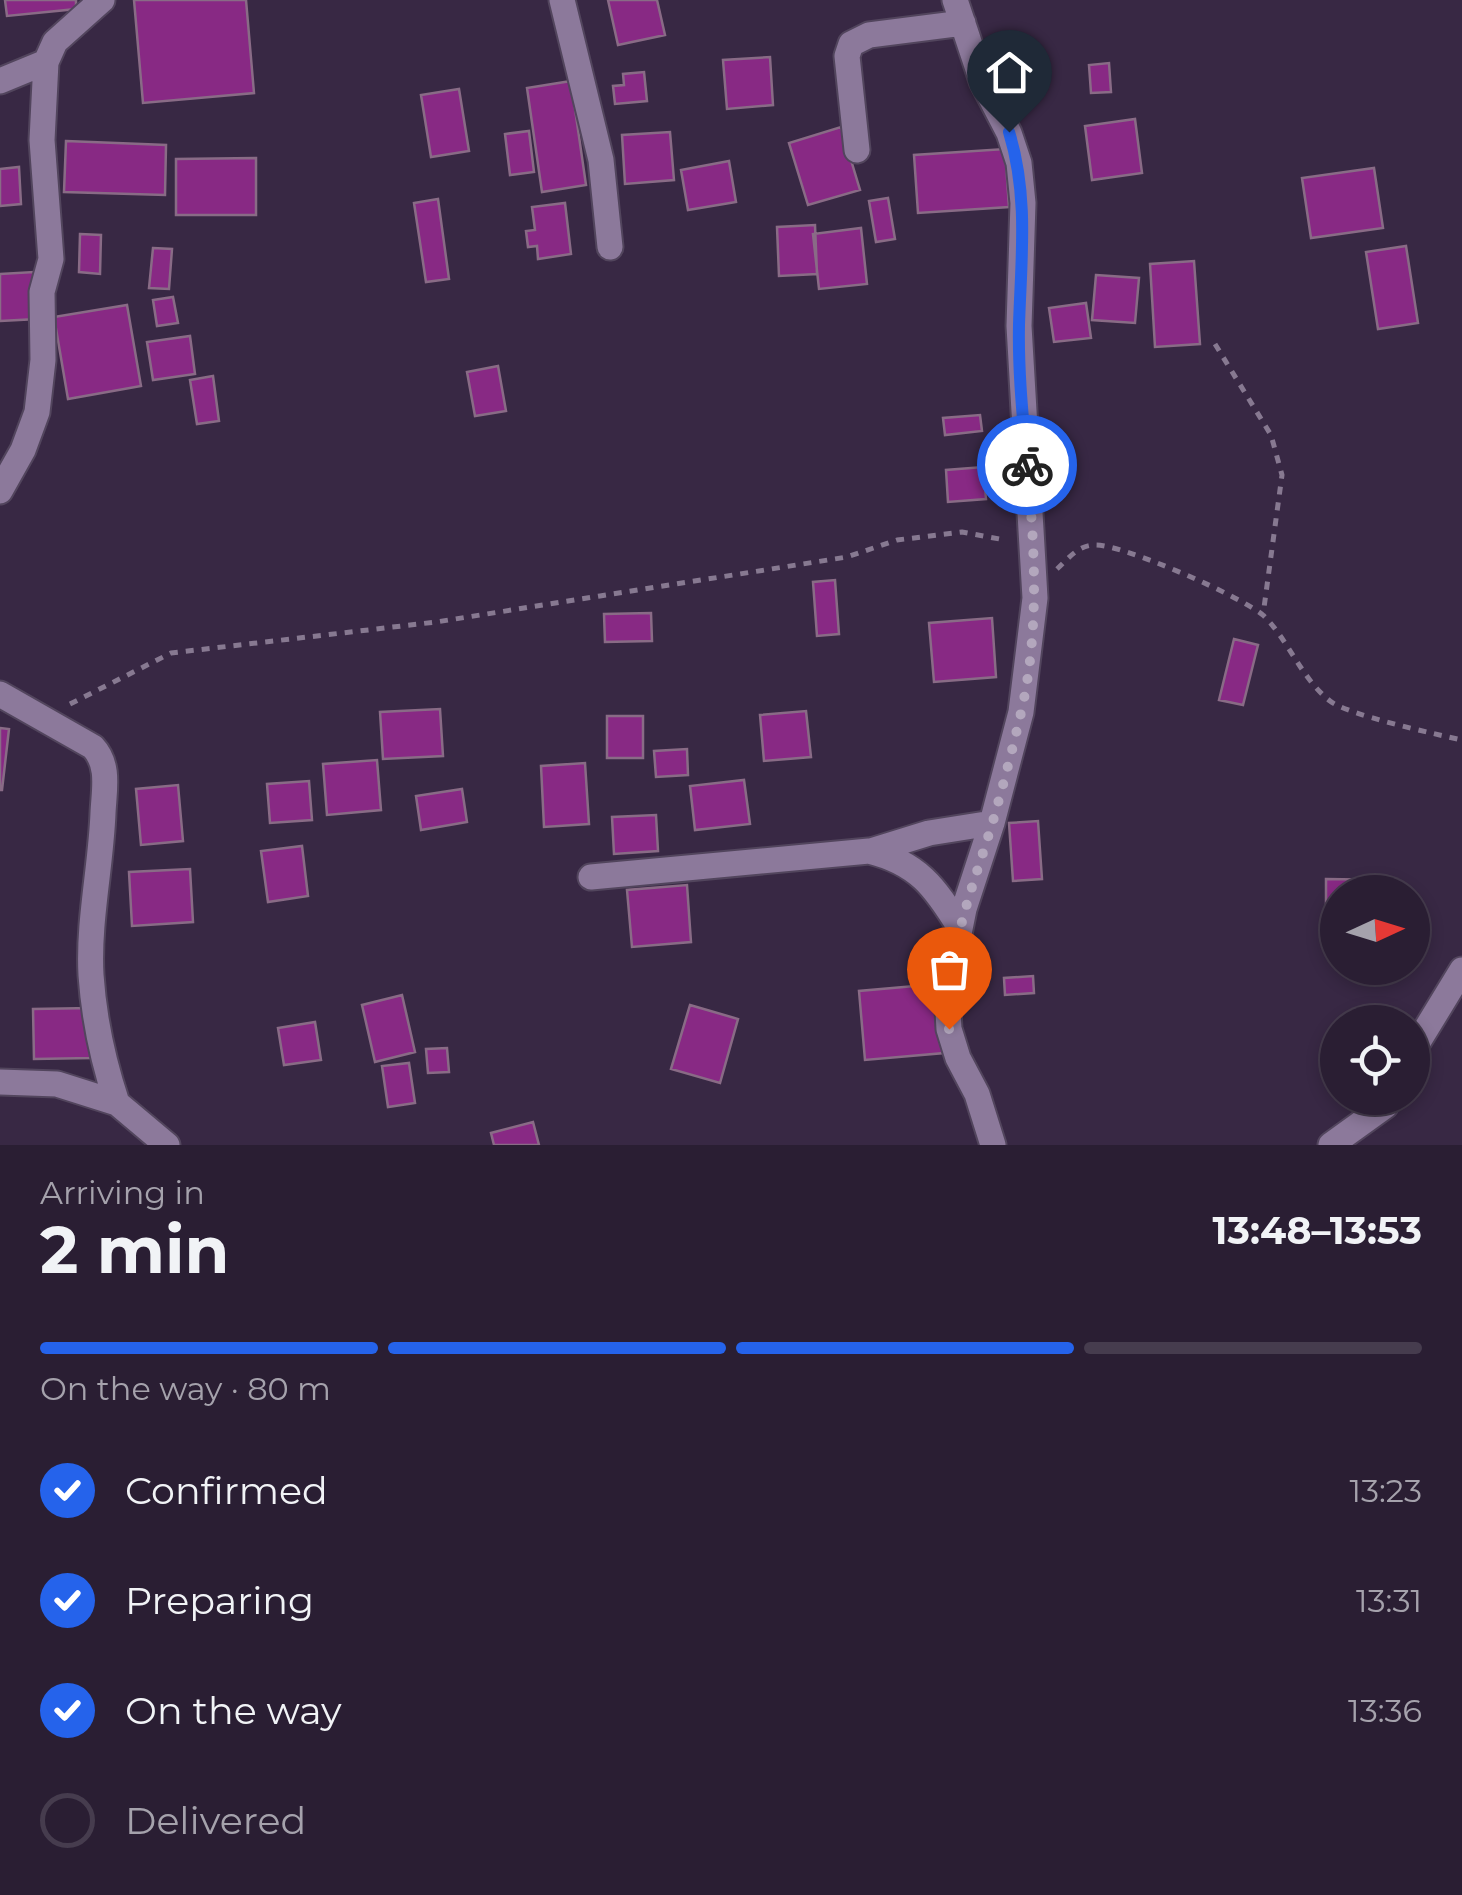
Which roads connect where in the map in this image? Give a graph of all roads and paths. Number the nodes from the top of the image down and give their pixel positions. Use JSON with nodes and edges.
{"nodes":[{"id":1,"x":102,"y":0,"type":"edge"},
{"id":2,"x":562,"y":0,"type":"edge"},
{"id":3,"x":959,"y":12,"type":"edge"},
{"id":4,"x":46,"y":62,"type":"junction"},
{"id":5,"x":0,"y":81,"type":"edge"},
{"id":6,"x":857,"y":150,"type":"dead end"},
{"id":7,"x":610,"y":247,"type":"dead end"},
{"id":8,"x":1215,"y":344,"type":"dead end"},
{"id":9,"x":0,"y":492,"type":"edge"},
{"id":10,"x":1033,"y":546,"type":"junction"},
{"id":11,"x":1035,"y":593,"type":"junction"},
{"id":12,"x":1263,"y":615,"type":"junction"},
{"id":13,"x":0,"y":694,"type":"edge"},
{"id":14,"x":42,"y":719,"type":"junction"},
{"id":15,"x":1462,"y":740,"type":"edge"},
{"id":16,"x":992,"y":823,"type":"junction"},
{"id":17,"x":869,"y":851,"type":"junction"},
{"id":18,"x":591,"y":877,"type":"dead end"},
{"id":19,"x":960,"y":928,"type":"junction"},
{"id":20,"x":1462,"y":970,"type":"edge"},
{"id":21,"x":1430,"y":1022,"type":"edge"},
{"id":22,"x":0,"y":1082,"type":"edge"},
{"id":23,"x":117,"y":1103,"type":"junction"},
{"id":24,"x":1373,"y":1115,"type":"edge"},
{"id":25,"x":166,"y":1145,"type":"edge"},
{"id":26,"x":993,"y":1145,"type":"edge"},
{"id":27,"x":1331,"y":1145,"type":"edge"}],
"edges":[{"from":1,"to":4,"type":"street"},
{"from":2,"to":7,"type":"street"},
{"from":3,"to":6,"type":"street"},
{"from":3,"to":10,"type":"street"},
{"from":4,"to":5,"type":"street"},
{"from":4,"to":9,"type":"street"},
{"from":8,"to":12,"type":"path"},
{"from":10,"to":11,"type":"street"},
{"from":10,"to":14,"type":"path"},
{"from":11,"to":12,"type":"path"},
{"from":11,"to":16,"type":"street"},
{"from":12,"to":15,"type":"path"},
{"from":13,"to":14,"type":"street"},
{"from":14,"to":23,"type":"street"},
{"from":16,"to":17,"type":"street"},
{"from":16,"to":19,"type":"street"},
{"from":17,"to":18,"type":"street"},
{"from":17,"to":19,"type":"street"},
{"from":19,"to":26,"type":"street"},
{"from":20,"to":21,"type":"street"},
{"from":22,"to":23,"type":"street"},
{"from":23,"to":25,"type":"street"},
{"from":24,"to":27,"type":"street"}]}
